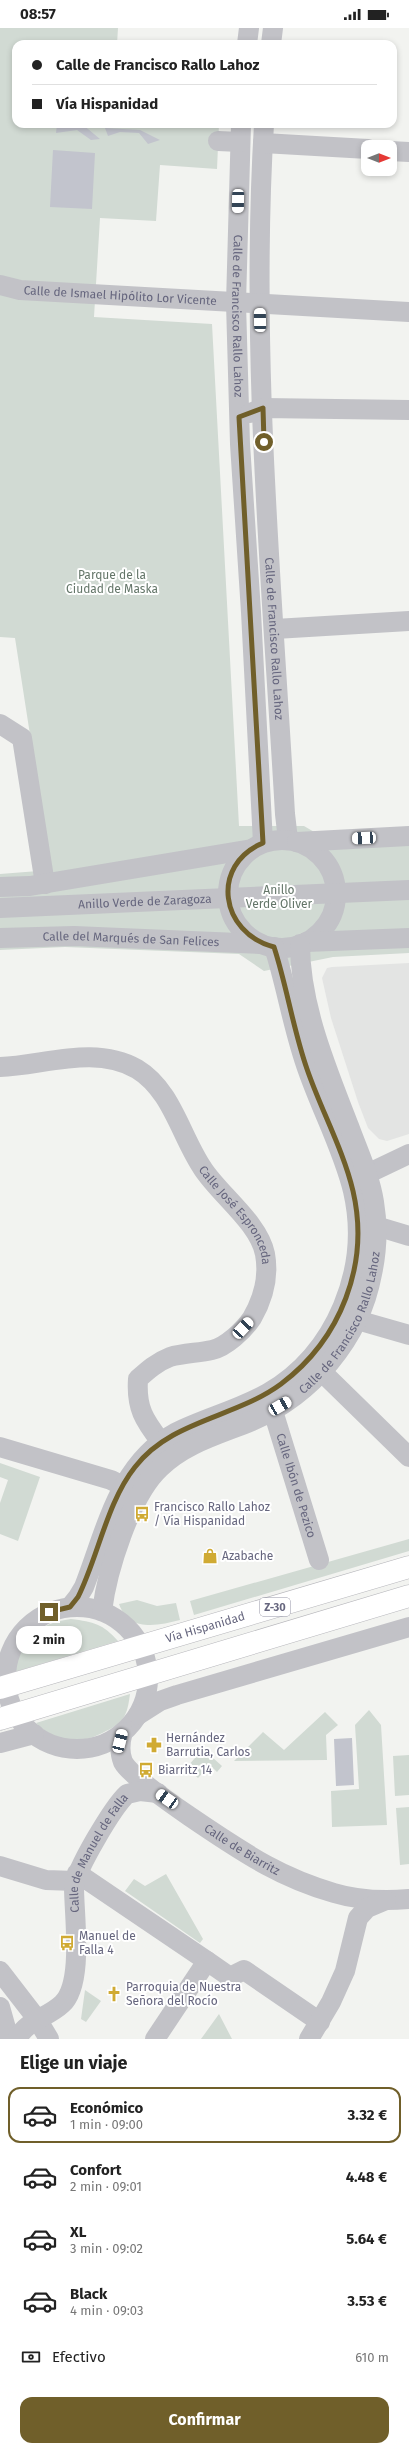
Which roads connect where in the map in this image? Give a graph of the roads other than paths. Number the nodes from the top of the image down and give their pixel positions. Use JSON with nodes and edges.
{"nodes":[{"id":1,"x":249,"y":28,"type":"edge"},
{"id":2,"x":273,"y":28,"type":"edge"},
{"id":3,"x":248,"y":40,"type":"edge"},
{"id":4,"x":272,"y":40,"type":"edge"},
{"id":5,"x":241,"y":133,"type":"edge"},
{"id":6,"x":264,"y":133,"type":"edge"},
{"id":7,"x":218,"y":141,"type":"dead end"},
{"id":8,"x":361,"y":149,"type":"edge"},
{"id":9,"x":397,"y":151,"type":"edge"},
{"id":10,"x":409,"y":152,"type":"edge"},
{"id":11,"x":0,"y":285,"type":"edge"},
{"id":12,"x":236,"y":303,"type":"junction"},
{"id":13,"x":260,"y":304,"type":"junction"},
{"id":14,"x":409,"y":312,"type":"edge"},
{"id":15,"x":263,"y":408,"type":"junction"},
{"id":16,"x":409,"y":410,"type":"edge"},
{"id":17,"x":239,"y":417,"type":"junction"},
{"id":18,"x":409,"y":620,"type":"edge"},
{"id":19,"x":275,"y":629,"type":"junction"},
{"id":20,"x":0,"y":724,"type":"edge"},
{"id":21,"x":409,"y":836,"type":"edge"},
{"id":22,"x":292,"y":841,"type":"junction"},
{"id":23,"x":257,"y":846,"type":"junction"},
{"id":24,"x":45,"y":884,"type":"junction"},
{"id":25,"x":0,"y":887,"type":"edge"},
{"id":26,"x":409,"y":890,"type":"edge"},
{"id":27,"x":336,"y":894,"type":"junction"},
{"id":28,"x":228,"y":897,"type":"junction"},
{"id":29,"x":0,"y":908,"type":"edge"},
{"id":30,"x":0,"y":938,"type":"edge"},
{"id":31,"x":409,"y":938,"type":"edge"},
{"id":32,"x":303,"y":943,"type":"junction"},
{"id":33,"x":268,"y":945,"type":"junction"},
{"id":34,"x":0,"y":1067,"type":"edge"},
{"id":35,"x":409,"y":1154,"type":"edge"},
{"id":36,"x":367,"y":1174,"type":"junction"},
{"id":37,"x":353,"y":1192,"type":"junction"},
{"id":38,"x":376,"y":1226,"type":"junction"},
{"id":39,"x":409,"y":1236,"type":"edge"},
{"id":40,"x":357,"y":1320,"type":"junction"},
{"id":41,"x":409,"y":1335,"type":"edge"},
{"id":42,"x":322,"y":1372,"type":"junction"},
{"id":43,"x":272,"y":1411,"type":"junction"},
{"id":44,"x":161,"y":1442,"type":"junction"},
{"id":45,"x":0,"y":1447,"type":"edge"},
{"id":46,"x":409,"y":1457,"type":"edge"},
{"id":47,"x":123,"y":1486,"type":"junction"},
{"id":48,"x":319,"y":1560,"type":"dead end"},
{"id":49,"x":409,"y":1567,"type":"edge"},
{"id":50,"x":409,"y":1596,"type":"edge"},
{"id":51,"x":70,"y":1607,"type":"junction"},
{"id":52,"x":102,"y":1611,"type":"junction"},
{"id":53,"x":409,"y":1627,"type":"edge"},
{"id":54,"x":20,"y":1635,"type":"junction"},
{"id":55,"x":0,"y":1645,"type":"edge"},
{"id":56,"x":140,"y":1646,"type":"junction"},
{"id":57,"x":178,"y":1666,"type":"junction"},
{"id":58,"x":147,"y":1674,"type":"junction"},
{"id":59,"x":4,"y":1687,"type":"edge"},
{"id":60,"x":160,"y":1701,"type":"junction"},
{"id":61,"x":138,"y":1714,"type":"junction"},
{"id":62,"x":9,"y":1717,"type":"edge"},
{"id":63,"x":123,"y":1732,"type":"junction"},
{"id":64,"x":34,"y":1734,"type":"junction"},
{"id":65,"x":0,"y":1743,"type":"edge"},
{"id":66,"x":82,"y":1749,"type":"junction"},
{"id":67,"x":158,"y":1793,"type":"junction"},
{"id":68,"x":124,"y":1797,"type":"junction"},
{"id":69,"x":0,"y":1866,"type":"edge"},
{"id":70,"x":76,"y":1877,"type":"junction"},
{"id":71,"x":335,"y":1893,"type":"junction"},
{"id":72,"x":409,"y":1899,"type":"edge"},
{"id":73,"x":386,"y":1900,"type":"junction"},
{"id":74,"x":355,"y":1924,"type":"junction"},
{"id":75,"x":207,"y":1961,"type":"junction"},
{"id":76,"x":0,"y":1971,"type":"edge"},
{"id":77,"x":0,"y":2007,"type":"edge"},
{"id":78,"x":37,"y":2019,"type":"junction"},
{"id":79,"x":320,"y":2022,"type":"junction"},
{"id":80,"x":9,"y":2039,"type":"edge"},
{"id":81,"x":16,"y":2039,"type":"edge"},
{"id":82,"x":49,"y":2039,"type":"edge"},
{"id":83,"x":155,"y":2039,"type":"edge"},
{"id":84,"x":309,"y":2039,"type":"edge"}],
"edges":[{"from":1,"to":3,"type":"street"},
{"from":2,"to":4,"type":"street"},
{"from":5,"to":7,"type":"street"},
{"from":5,"to":12,"type":"street","name":"Calle de Francisco Rallo Lahoz"},
{"from":6,"to":8,"type":"street"},
{"from":6,"to":13,"type":"street","name":"Calle de Francisco Rallo Lahoz"},
{"from":9,"to":10,"type":"street"},
{"from":11,"to":12,"type":"street","name":"Calle de Ismael Hipólito Lor Vicente"},
{"from":12,"to":13,"type":"street","name":"Calle de Ismael Hipólito Lor Vicente"},
{"from":12,"to":17,"type":"street","name":"Calle de Francisco Rallo Lahoz"},
{"from":13,"to":14,"type":"street","name":"Calle de Ismael Hipólito Lor Vicente"},
{"from":13,"to":15,"type":"street","name":"Calle de Francisco Rallo Lahoz"},
{"from":15,"to":16,"type":"street"},
{"from":15,"to":17,"type":"street"},
{"from":15,"to":19,"type":"street","name":"Calle de Francisco Rallo Lahoz"},
{"from":17,"to":23,"type":"street","name":"Calle de Francisco Rallo Lahoz"},
{"from":18,"to":19,"type":"street"},
{"from":19,"to":22,"type":"street","name":"Calle de Francisco Rallo Lahoz"},
{"from":20,"to":24,"type":"street"},
{"from":21,"to":22,"type":"street"},
{"from":22,"to":23,"type":"street"},
{"from":22,"to":27,"type":"street"},
{"from":23,"to":24,"type":"street"},
{"from":23,"to":28,"type":"street"},
{"from":24,"to":25,"type":"street"},
{"from":26,"to":27,"type":"street","name":"Anillo Verde de Zaragoza"},
{"from":27,"to":28,"type":"street","name":"Anillo Verde de Zaragoza"},
{"from":27,"to":32,"type":"street"},
{"from":28,"to":29,"type":"street","name":"Anillo Verde de Zaragoza"},
{"from":28,"to":33,"type":"street"},
{"from":30,"to":33,"type":"street","name":"Calle del Marqués de San Felices"},
{"from":31,"to":32,"type":"street"},
{"from":32,"to":33,"type":"street"},
{"from":32,"to":36,"type":"street","name":"Calle de Francisco Rallo Lahoz"},
{"from":33,"to":37,"type":"street","name":"Calle de Francisco Rallo Lahoz"},
{"from":34,"to":44,"type":"street","name":"Calle José Espronceda"},
{"from":35,"to":36,"type":"street"},
{"from":36,"to":37,"type":"street"},
{"from":36,"to":38,"type":"street","name":"Calle de Francisco Rallo Lahoz"},
{"from":37,"to":44,"type":"street","name":"Calle de Francisco Rallo Lahoz"},
{"from":38,"to":39,"type":"street"},
{"from":38,"to":40,"type":"street","name":"Calle de Francisco Rallo Lahoz"},
{"from":40,"to":41,"type":"street"},
{"from":40,"to":42,"type":"street","name":"Calle de Francisco Rallo Lahoz"},
{"from":42,"to":43,"type":"street","name":"Calle de Francisco Rallo Lahoz"},
{"from":42,"to":46,"type":"street"},
{"from":43,"to":48,"type":"street","name":"Calle Ibón de Pezico"},
{"from":43,"to":52,"type":"street","name":"Calle de Francisco Rallo Lahoz"},
{"from":44,"to":47,"type":"street","name":"Calle de Francisco Rallo Lahoz"},
{"from":45,"to":47,"type":"street"},
{"from":47,"to":51,"type":"street","name":"Calle de Francisco Rallo Lahoz"},
{"from":49,"to":56,"type":"highway","name":"Vía Hispanidad","number":"Z-30"},
{"from":50,"to":57,"type":"highway","number":"Z-30"},
{"from":51,"to":52,"type":"street"},
{"from":51,"to":54,"type":"street"},
{"from":52,"to":56,"type":"street"},
{"from":53,"to":60,"type":"street"},
{"from":54,"to":55,"type":"street"},
{"from":54,"to":59,"type":"street"},
{"from":56,"to":58,"type":"street"},
{"from":56,"to":59,"type":"highway","name":"Vía Hispanidad","number":"Z-30"},
{"from":57,"to":58,"type":"highway","number":"Z-30"},
{"from":57,"to":60,"type":"street"},
{"from":58,"to":61,"type":"street"},
{"from":58,"to":62,"type":"highway","number":"Z-30"},
{"from":59,"to":62,"type":"street"},
{"from":60,"to":61,"type":"street"},
{"from":61,"to":63,"type":"street"},
{"from":62,"to":64,"type":"street"},
{"from":63,"to":66,"type":"street"},
{"from":63,"to":67,"type":"street","name":"Calle de Biarritz"},
{"from":64,"to":65,"type":"street"},
{"from":64,"to":66,"type":"street"},
{"from":66,"to":68,"type":"street"},
{"from":67,"to":68,"type":"street","name":"Calle de Manuel de Falla"},
{"from":67,"to":71,"type":"street","name":"Calle de Biarritz"},
{"from":68,"to":70,"type":"street","name":"Calle de Manuel de Falla"},
{"from":69,"to":70,"type":"street"},
{"from":70,"to":75,"type":"street"},
{"from":70,"to":78,"type":"street","name":"Calle de Manuel de Falla"},
{"from":71,"to":73,"type":"street","name":"Calle de Biarritz"},
{"from":71,"to":74,"type":"street"},
{"from":72,"to":73,"type":"street","name":"Calle de Biarritz"},
{"from":73,"to":74,"type":"street"},
{"from":74,"to":79,"type":"street"},
{"from":75,"to":79,"type":"street"},
{"from":75,"to":83,"type":"street"},
{"from":76,"to":78,"type":"street"},
{"from":77,"to":80,"type":"street"},
{"from":78,"to":81,"type":"street","name":"Calle de Manuel de Falla"},
{"from":78,"to":82,"type":"street"},
{"from":79,"to":84,"type":"street"}]}
